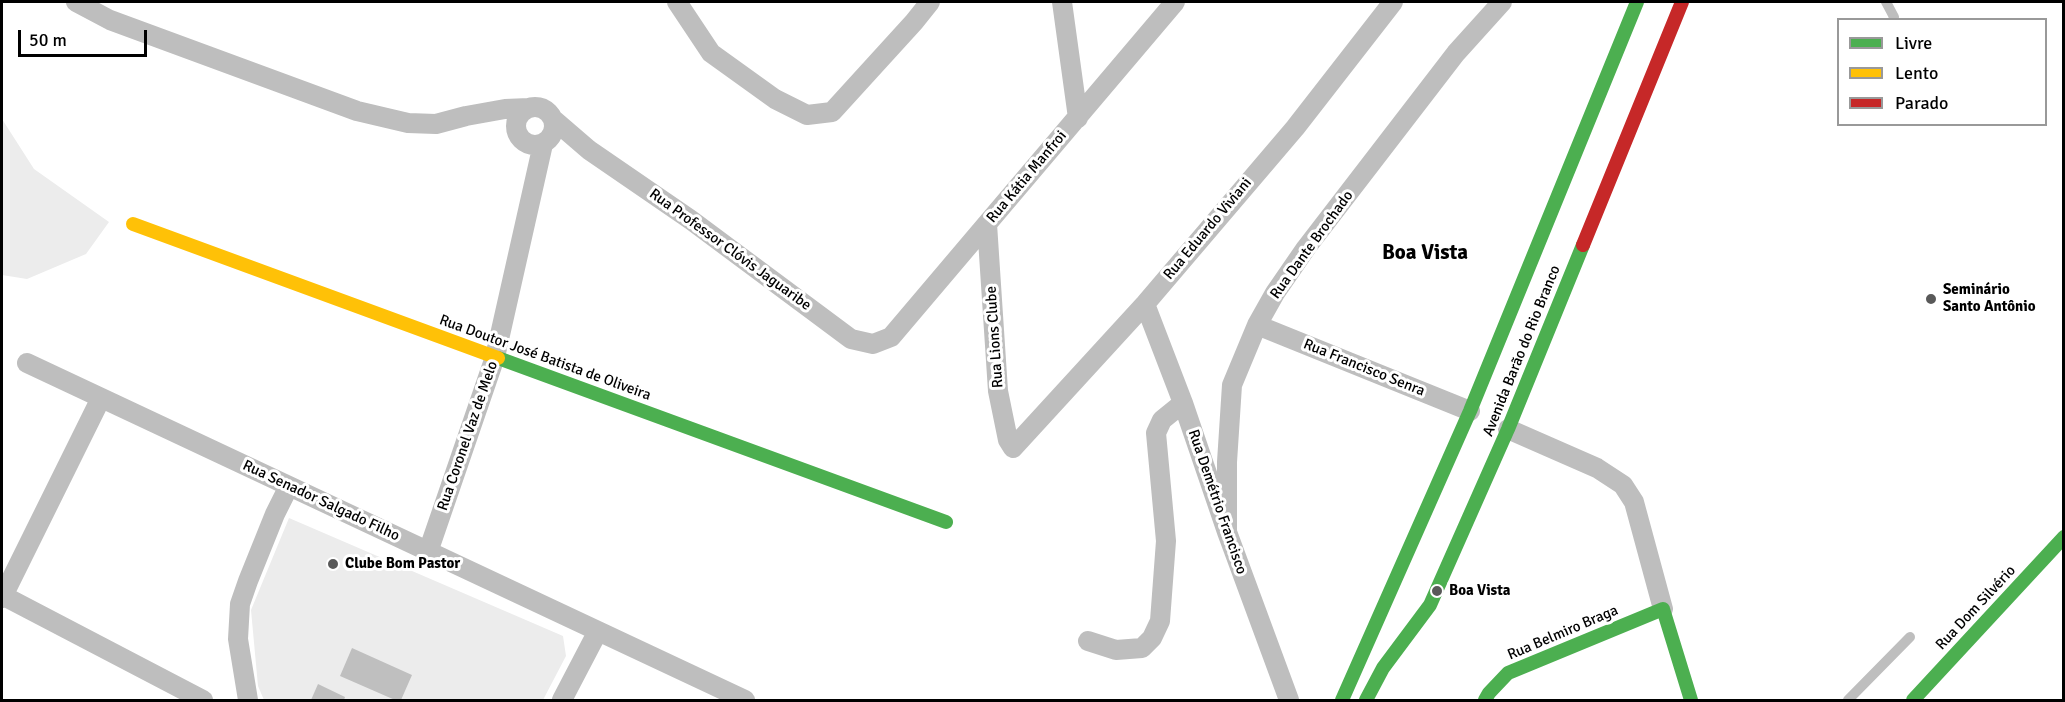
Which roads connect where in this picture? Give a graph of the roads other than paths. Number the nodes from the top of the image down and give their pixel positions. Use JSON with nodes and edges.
{"nodes":[{"id":1,"x":76,"y":2,"type":"edge"},
{"id":2,"x":677,"y":2,"type":"edge"},
{"id":3,"x":930,"y":2,"type":"edge"},
{"id":4,"x":1062,"y":2,"type":"edge"},
{"id":5,"x":1175,"y":2,"type":"edge"},
{"id":6,"x":1393,"y":2,"type":"edge"},
{"id":7,"x":1502,"y":2,"type":"edge"},
{"id":8,"x":1636,"y":2,"type":"edge"},
{"id":9,"x":1682,"y":2,"type":"edge"},
{"id":10,"x":1886,"y":2,"type":"edge"},
{"id":11,"x":1894,"y":18,"type":"edge"},
{"id":12,"x":529,"y":108,"type":"junction"},
{"id":13,"x":482,"y":113,"type":"junction"},
{"id":14,"x":1078,"y":118,"type":"junction"},
{"id":15,"x":516,"y":130,"type":"junction"},
{"id":16,"x":549,"y":132,"type":"junction"},
{"id":17,"x":133,"y":224,"type":"dead end"},
{"id":18,"x":987,"y":224,"type":"junction"},
{"id":19,"x":1145,"y":304,"type":"junction"},
{"id":20,"x":1257,"y":325,"type":"junction"},
{"id":21,"x":873,"y":344,"type":"joint"},
{"id":22,"x":495,"y":357,"type":"junction"},
{"id":23,"x":27,"y":363,"type":"dead end"},
{"id":24,"x":101,"y":398,"type":"junction"},
{"id":25,"x":1183,"y":403,"type":"junction"},
{"id":26,"x":1470,"y":411,"type":"junction"},
{"id":27,"x":1508,"y":429,"type":"junction"},
{"id":28,"x":1013,"y":448,"type":"joint"},
{"id":29,"x":290,"y":486,"type":"junction"},
{"id":30,"x":946,"y":522,"type":"dead end"},
{"id":31,"x":1227,"y":532,"type":"junction"},
{"id":32,"x":2064,"y":537,"type":"edge"},
{"id":33,"x":428,"y":552,"type":"junction"},
{"id":34,"x":1402,"y":566,"type":"junction"},
{"id":35,"x":1426,"y":582,"type":"junction"},
{"id":36,"x":2,"y":596,"type":"edge"},
{"id":37,"x":1663,"y":609,"type":"junction"},
{"id":38,"x":598,"y":631,"type":"junction"},
{"id":39,"x":1910,"y":637,"type":"dead end"},
{"id":40,"x":1088,"y":641,"type":"dead end"},
{"id":41,"x":203,"y":700,"type":"edge"},
{"id":42,"x":248,"y":700,"type":"edge"},
{"id":43,"x":562,"y":700,"type":"edge"},
{"id":44,"x":745,"y":700,"type":"edge"},
{"id":45,"x":1289,"y":700,"type":"edge"},
{"id":46,"x":1342,"y":700,"type":"edge"},
{"id":47,"x":1366,"y":700,"type":"edge"},
{"id":48,"x":1485,"y":700,"type":"edge"},
{"id":49,"x":1690,"y":700,"type":"edge"},
{"id":50,"x":1848,"y":700,"type":"edge"},
{"id":51,"x":1914,"y":700,"type":"edge"}],
"edges":[{"from":1,"to":13,"type":"street"},
{"from":2,"to":3,"type":"street"},
{"from":4,"to":14,"type":"street"},
{"from":5,"to":14,"type":"street","name":"Rua Kátia Manfroi"},
{"from":6,"to":19,"type":"street","name":"Rua Eduardo Viviani"},
{"from":7,"to":20,"type":"street","name":"Rua Dante Brochado"},
{"from":8,"to":26,"type":"main road","name":"Avenida Barão do Rio Branco"},
{"from":9,"to":27,"type":"main road","name":"Avenida Barão do Rio Branco"},
{"from":10,"to":11,"type":"lane"},
{"from":12,"to":13,"type":"street"},
{"from":12,"to":15,"type":"street"},
{"from":12,"to":16,"type":"street"},
{"from":13,"to":15,"type":"street"},
{"from":14,"to":18,"type":"street","name":"Rua Kátia Manfroi"},
{"from":15,"to":16,"type":"street"},
{"from":16,"to":21,"type":"street","name":"Rua Professor Clóvis Jaguaribe"},
{"from":16,"to":22,"type":"street","name":"Rua Coronel Vaz de Melo"},
{"from":17,"to":22,"type":"main road","name":"Rua Doutor José Batista de Oliveira"},
{"from":18,"to":21,"type":"street","name":"Rua Kátia Manfroi"},
{"from":18,"to":28,"type":"street","name":"Rua Lions Clube"},
{"from":19,"to":25,"type":"street","name":"Rua Demétrio Francisco"},
{"from":19,"to":28,"type":"street","name":"Rua Eduardo Viviani"},
{"from":20,"to":26,"type":"street","name":"Rua Francisco Senra"},
{"from":20,"to":31,"type":"street","name":"Rua Dante Brochado"},
{"from":22,"to":30,"type":"main road","name":"Rua Doutor José Batista de Oliveira"},
{"from":22,"to":33,"type":"street","name":"Rua Coronel Vaz de Melo"},
{"from":23,"to":24,"type":"street","name":"Rua Senador Salgado Filho"},
{"from":24,"to":29,"type":"street","name":"Rua Senador Salgado Filho"},
{"from":24,"to":36,"type":"street"},
{"from":25,"to":31,"type":"street","name":"Rua Demétrio Francisco"},
{"from":25,"to":40,"type":"street"},
{"from":26,"to":34,"type":"main road","name":"Avenida Barão do Rio Branco"},
{"from":27,"to":35,"type":"main road","name":"Avenida Barão do Rio Branco"},
{"from":27,"to":37,"type":"street"},
{"from":29,"to":33,"type":"street","name":"Rua Senador Salgado Filho"},
{"from":29,"to":42,"type":"street"},
{"from":31,"to":45,"type":"street","name":"Rua Demétrio Francisco"},
{"from":32,"to":51,"type":"main road","name":"Rua Dom Silvério"},
{"from":33,"to":38,"type":"street","name":"Rua Senador Salgado Filho"},
{"from":34,"to":35,"type":"main road"},
{"from":34,"to":46,"type":"main road","name":"Avenida Barão do Rio Branco"},
{"from":35,"to":47,"type":"main road","name":"Avenida Barão do Rio Branco"},
{"from":36,"to":41,"type":"street"},
{"from":37,"to":48,"type":"main road","name":"Rua Belmiro Braga"},
{"from":37,"to":49,"type":"main road"},
{"from":38,"to":43,"type":"street"},
{"from":38,"to":44,"type":"street","name":"Rua Senador Salgado Filho"},
{"from":39,"to":50,"type":"lane"}]}
